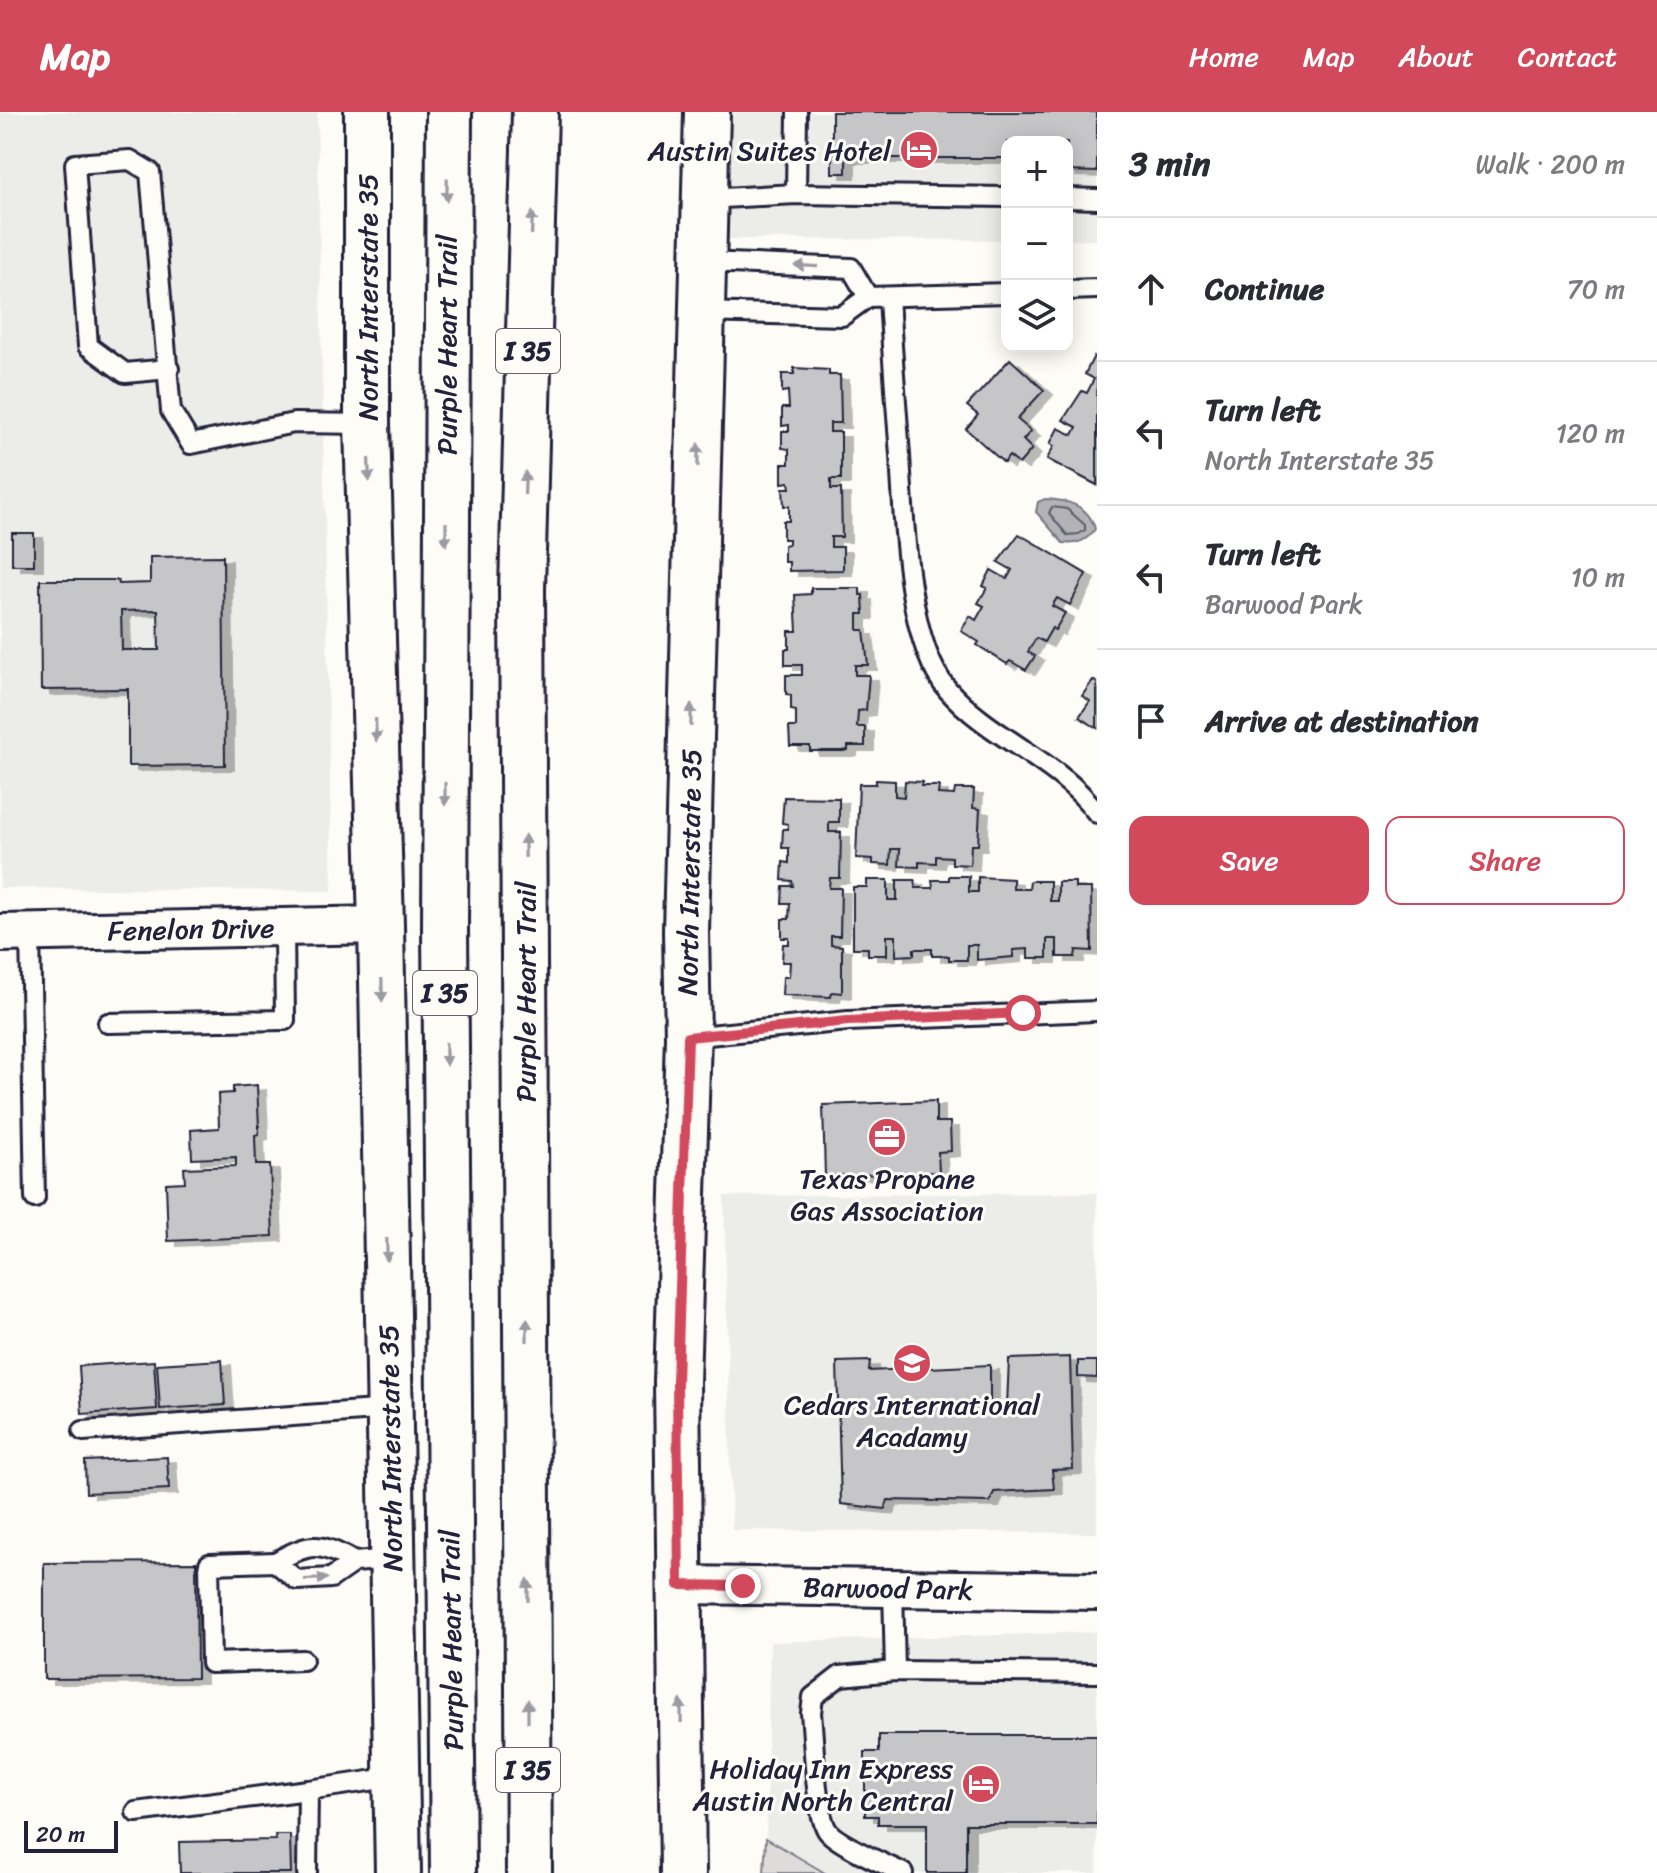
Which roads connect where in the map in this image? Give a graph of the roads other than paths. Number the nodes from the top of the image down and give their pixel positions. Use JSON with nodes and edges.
{"nodes":[{"id":1,"x":367,"y":112,"type":"edge"},
{"id":2,"x":449,"y":112,"type":"edge"},
{"id":3,"x":535,"y":112,"type":"edge"},
{"id":4,"x":707,"y":112,"type":"edge"},
{"id":5,"x":797,"y":112,"type":"edge"},
{"id":6,"x":796,"y":194,"type":"junction"},
{"id":7,"x":1001,"y":197,"type":"edge"},
{"id":8,"x":1073,"y":198,"type":"edge"},
{"id":9,"x":705,"y":199,"type":"junction"},
{"id":10,"x":1097,"y":199,"type":"edge"},
{"id":11,"x":705,"y":262,"type":"junction"},
{"id":12,"x":1097,"y":289,"type":"edge"},
{"id":13,"x":1073,"y":290,"type":"edge"},
{"id":14,"x":1001,"y":293,"type":"edge"},
{"id":15,"x":868,"y":297,"type":"junction"},
{"id":16,"x":889,"y":298,"type":"junction"},
{"id":17,"x":702,"y":312,"type":"junction"},
{"id":18,"x":169,"y":369,"type":"junction"},
{"id":19,"x":367,"y":424,"type":"junction"},
{"id":20,"x":1097,"y":813,"type":"edge"},
{"id":21,"x":381,"y":925,"type":"junction"},
{"id":22,"x":284,"y":927,"type":"junction"},
{"id":23,"x":15,"y":932,"type":"edge"},
{"id":24,"x":1097,"y":1011,"type":"edge"},
{"id":25,"x":108,"y":1023,"type":"dead end"},
{"id":26,"x":688,"y":1037,"type":"junction"},
{"id":27,"x":35,"y":1198,"type":"dead end"},
{"id":28,"x":390,"y":1409,"type":"junction"},
{"id":29,"x":83,"y":1431,"type":"dead end"},
{"id":30,"x":373,"y":1560,"type":"junction"},
{"id":31,"x":275,"y":1562,"type":"junction"},
{"id":32,"x":679,"y":1585,"type":"junction"},
{"id":33,"x":893,"y":1588,"type":"junction"},
{"id":34,"x":1097,"y":1591,"type":"edge"},
{"id":35,"x":303,"y":1660,"type":"dead end"},
{"id":36,"x":895,"y":1671,"type":"junction"},
{"id":37,"x":1097,"y":1673,"type":"edge"},
{"id":38,"x":396,"y":1777,"type":"junction"},
{"id":39,"x":308,"y":1790,"type":"junction"},
{"id":40,"x":136,"y":1812,"type":"dead end"},
{"id":41,"x":307,"y":1873,"type":"edge"},
{"id":42,"x":398,"y":1873,"type":"edge"},
{"id":43,"x":453,"y":1873,"type":"edge"},
{"id":44,"x":529,"y":1873,"type":"edge"},
{"id":45,"x":683,"y":1873,"type":"edge"},
{"id":46,"x":903,"y":1873,"type":"edge"}],
"edges":[{"from":1,"to":19,"type":"main road","name":"North Interstate 35"},
{"from":2,"to":43,"type":"main road","name":"Purple Heart Trail","number":"I 35","one_way":true},
{"from":44,"to":3,"type":"main road","name":"Purple Heart Trail","number":"I 35","one_way":true},
{"from":4,"to":9,"type":"main road","name":"North Interstate 35"},
{"from":5,"to":6,"type":"lane"},
{"from":6,"to":7,"type":"lane"},
{"from":6,"to":9,"type":"lane"},
{"from":8,"to":10,"type":"lane"},
{"from":9,"to":11,"type":"main road","name":"North Interstate 35"},
{"from":15,"to":11,"type":"lane","one_way":true},
{"from":11,"to":17,"type":"main road","name":"North Interstate 35"},
{"from":12,"to":13,"type":"lane"},
{"from":14,"to":16,"type":"lane"},
{"from":15,"to":16,"type":"lane"},
{"from":15,"to":17,"type":"lane"},
{"from":16,"to":20,"type":"lane"},
{"from":26,"to":17,"type":"main road","name":"North Interstate 35","one_way":true},
{"from":18,"to":18,"type":"lane"},
{"from":18,"to":19,"type":"lane"},
{"from":19,"to":21,"type":"main road","name":"North Interstate 35","one_way":true},
{"from":21,"to":22,"type":"street","name":"Fenelon Drive"},
{"from":21,"to":28,"type":"main road","name":"North Interstate 35","one_way":true},
{"from":22,"to":23,"type":"street","name":"Fenelon Drive"},
{"from":22,"to":25,"type":"lane"},
{"from":23,"to":27,"type":"lane"},
{"from":24,"to":26,"type":"lane"},
{"from":26,"to":32,"type":"main road","name":"North Interstate 35"},
{"from":28,"to":29,"type":"lane"},
{"from":28,"to":30,"type":"main road","name":"North Interstate 35"},
{"from":30,"to":31,"type":"lane"},
{"from":31,"to":30,"type":"lane","one_way":true},
{"from":30,"to":38,"type":"main road","name":"North Interstate 35"},
{"from":31,"to":35,"type":"lane"},
{"from":32,"to":33,"type":"street","name":"Barwood Park"},
{"from":45,"to":32,"type":"main road","name":"North Interstate 35","one_way":true},
{"from":33,"to":34,"type":"street","name":"Barwood Park"},
{"from":33,"to":36,"type":"lane"},
{"from":36,"to":37,"type":"lane"},
{"from":36,"to":46,"type":"lane"},
{"from":38,"to":39,"type":"lane"},
{"from":38,"to":42,"type":"main road","name":"North Interstate 35"},
{"from":39,"to":40,"type":"lane"},
{"from":39,"to":41,"type":"lane"}]}
